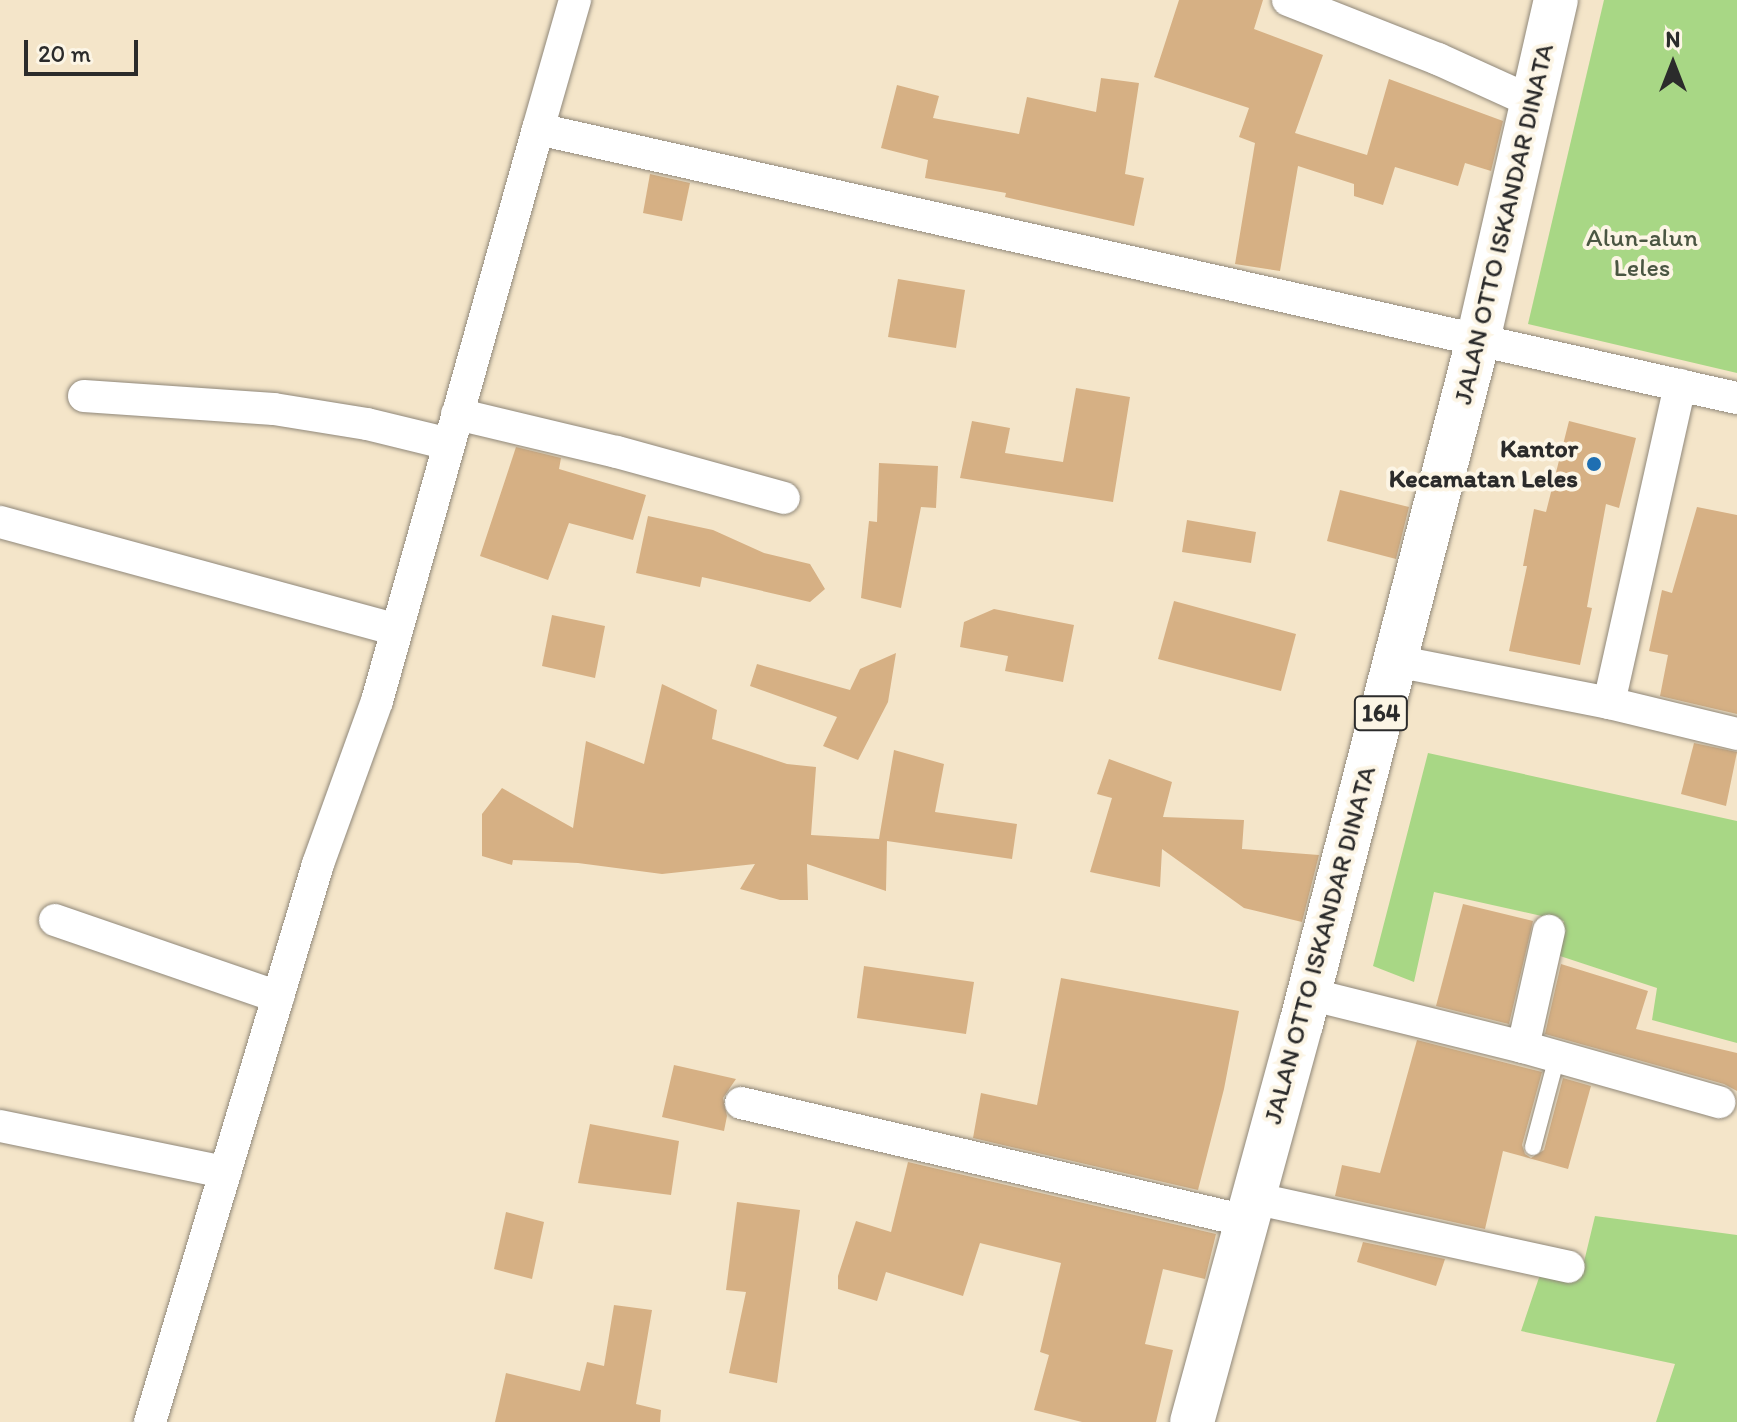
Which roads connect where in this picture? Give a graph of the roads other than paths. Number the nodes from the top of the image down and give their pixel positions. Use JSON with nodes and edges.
{"nodes":[{"id":1,"x":575,"y":0,"type":"edge"},
{"id":2,"x":1288,"y":0,"type":"edge"},
{"id":3,"x":1556,"y":0,"type":"edge"},
{"id":4,"x":1533,"y":102,"type":"junction"},
{"id":5,"x":538,"y":129,"type":"junction"},
{"id":6,"x":1478,"y":340,"type":"junction"},
{"id":7,"x":1680,"y":385,"type":"junction"},
{"id":8,"x":84,"y":396,"type":"dead end"},
{"id":9,"x":1737,"y":398,"type":"edge"},
{"id":10,"x":453,"y":429,"type":"junction"},
{"id":11,"x":784,"y":498,"type":"dead end"},
{"id":12,"x":0,"y":522,"type":"edge"},
{"id":13,"x":397,"y":630,"type":"junction"},
{"id":14,"x":1395,"y":661,"type":"junction"},
{"id":15,"x":1609,"y":703,"type":"junction"},
{"id":16,"x":1737,"y":734,"type":"edge"},
{"id":17,"x":55,"y":920,"type":"dead end"},
{"id":18,"x":1549,"y":931,"type":"dead end"},
{"id":19,"x":1309,"y":994,"type":"junction"},
{"id":20,"x":278,"y":997,"type":"junction"},
{"id":21,"x":1523,"y":1047,"type":"junction"},
{"id":22,"x":1557,"y":1057,"type":"junction"},
{"id":23,"x":1719,"y":1102,"type":"dead end"},
{"id":24,"x":741,"y":1103,"type":"dead end"},
{"id":25,"x":0,"y":1126,"type":"edge"},
{"id":26,"x":1533,"y":1147,"type":"dead end"},
{"id":27,"x":225,"y":1172,"type":"junction"},
{"id":28,"x":1249,"y":1210,"type":"junction"},
{"id":29,"x":1569,"y":1267,"type":"dead end"},
{"id":30,"x":150,"y":1422,"type":"edge"},
{"id":31,"x":1192,"y":1422,"type":"edge"}],
"edges":[{"from":1,"to":5,"type":"street"},
{"from":2,"to":4,"type":"street"},
{"from":3,"to":4,"type":"main road","name":"JALAN OTTO ISKANDAR DINATA","number":"164"},
{"from":4,"to":6,"type":"main road","name":"JALAN OTTO ISKANDAR DINATA","number":"164"},
{"from":5,"to":6,"type":"street"},
{"from":5,"to":10,"type":"street"},
{"from":6,"to":7,"type":"street"},
{"from":6,"to":14,"type":"main road","name":"JALAN OTTO ISKANDAR DINATA","number":"164"},
{"from":7,"to":9,"type":"street"},
{"from":7,"to":15,"type":"street"},
{"from":8,"to":10,"type":"street"},
{"from":10,"to":11,"type":"street"},
{"from":10,"to":13,"type":"street"},
{"from":12,"to":13,"type":"street"},
{"from":13,"to":20,"type":"street"},
{"from":14,"to":15,"type":"street"},
{"from":14,"to":19,"type":"main road","name":"JALAN OTTO ISKANDAR DINATA","number":"164"},
{"from":15,"to":16,"type":"street"},
{"from":17,"to":20,"type":"street"},
{"from":18,"to":21,"type":"street"},
{"from":19,"to":21,"type":"street"},
{"from":19,"to":28,"type":"main road","name":"JALAN OTTO ISKANDAR DINATA","number":"164"},
{"from":20,"to":27,"type":"street"},
{"from":21,"to":22,"type":"street"},
{"from":22,"to":23,"type":"street"},
{"from":22,"to":26,"type":"lane"},
{"from":24,"to":28,"type":"street"},
{"from":25,"to":27,"type":"street"},
{"from":27,"to":30,"type":"street"},
{"from":28,"to":29,"type":"street"},
{"from":28,"to":31,"type":"main road","name":"JALAN OTTO ISKANDAR DINATA","number":"164"}]}
